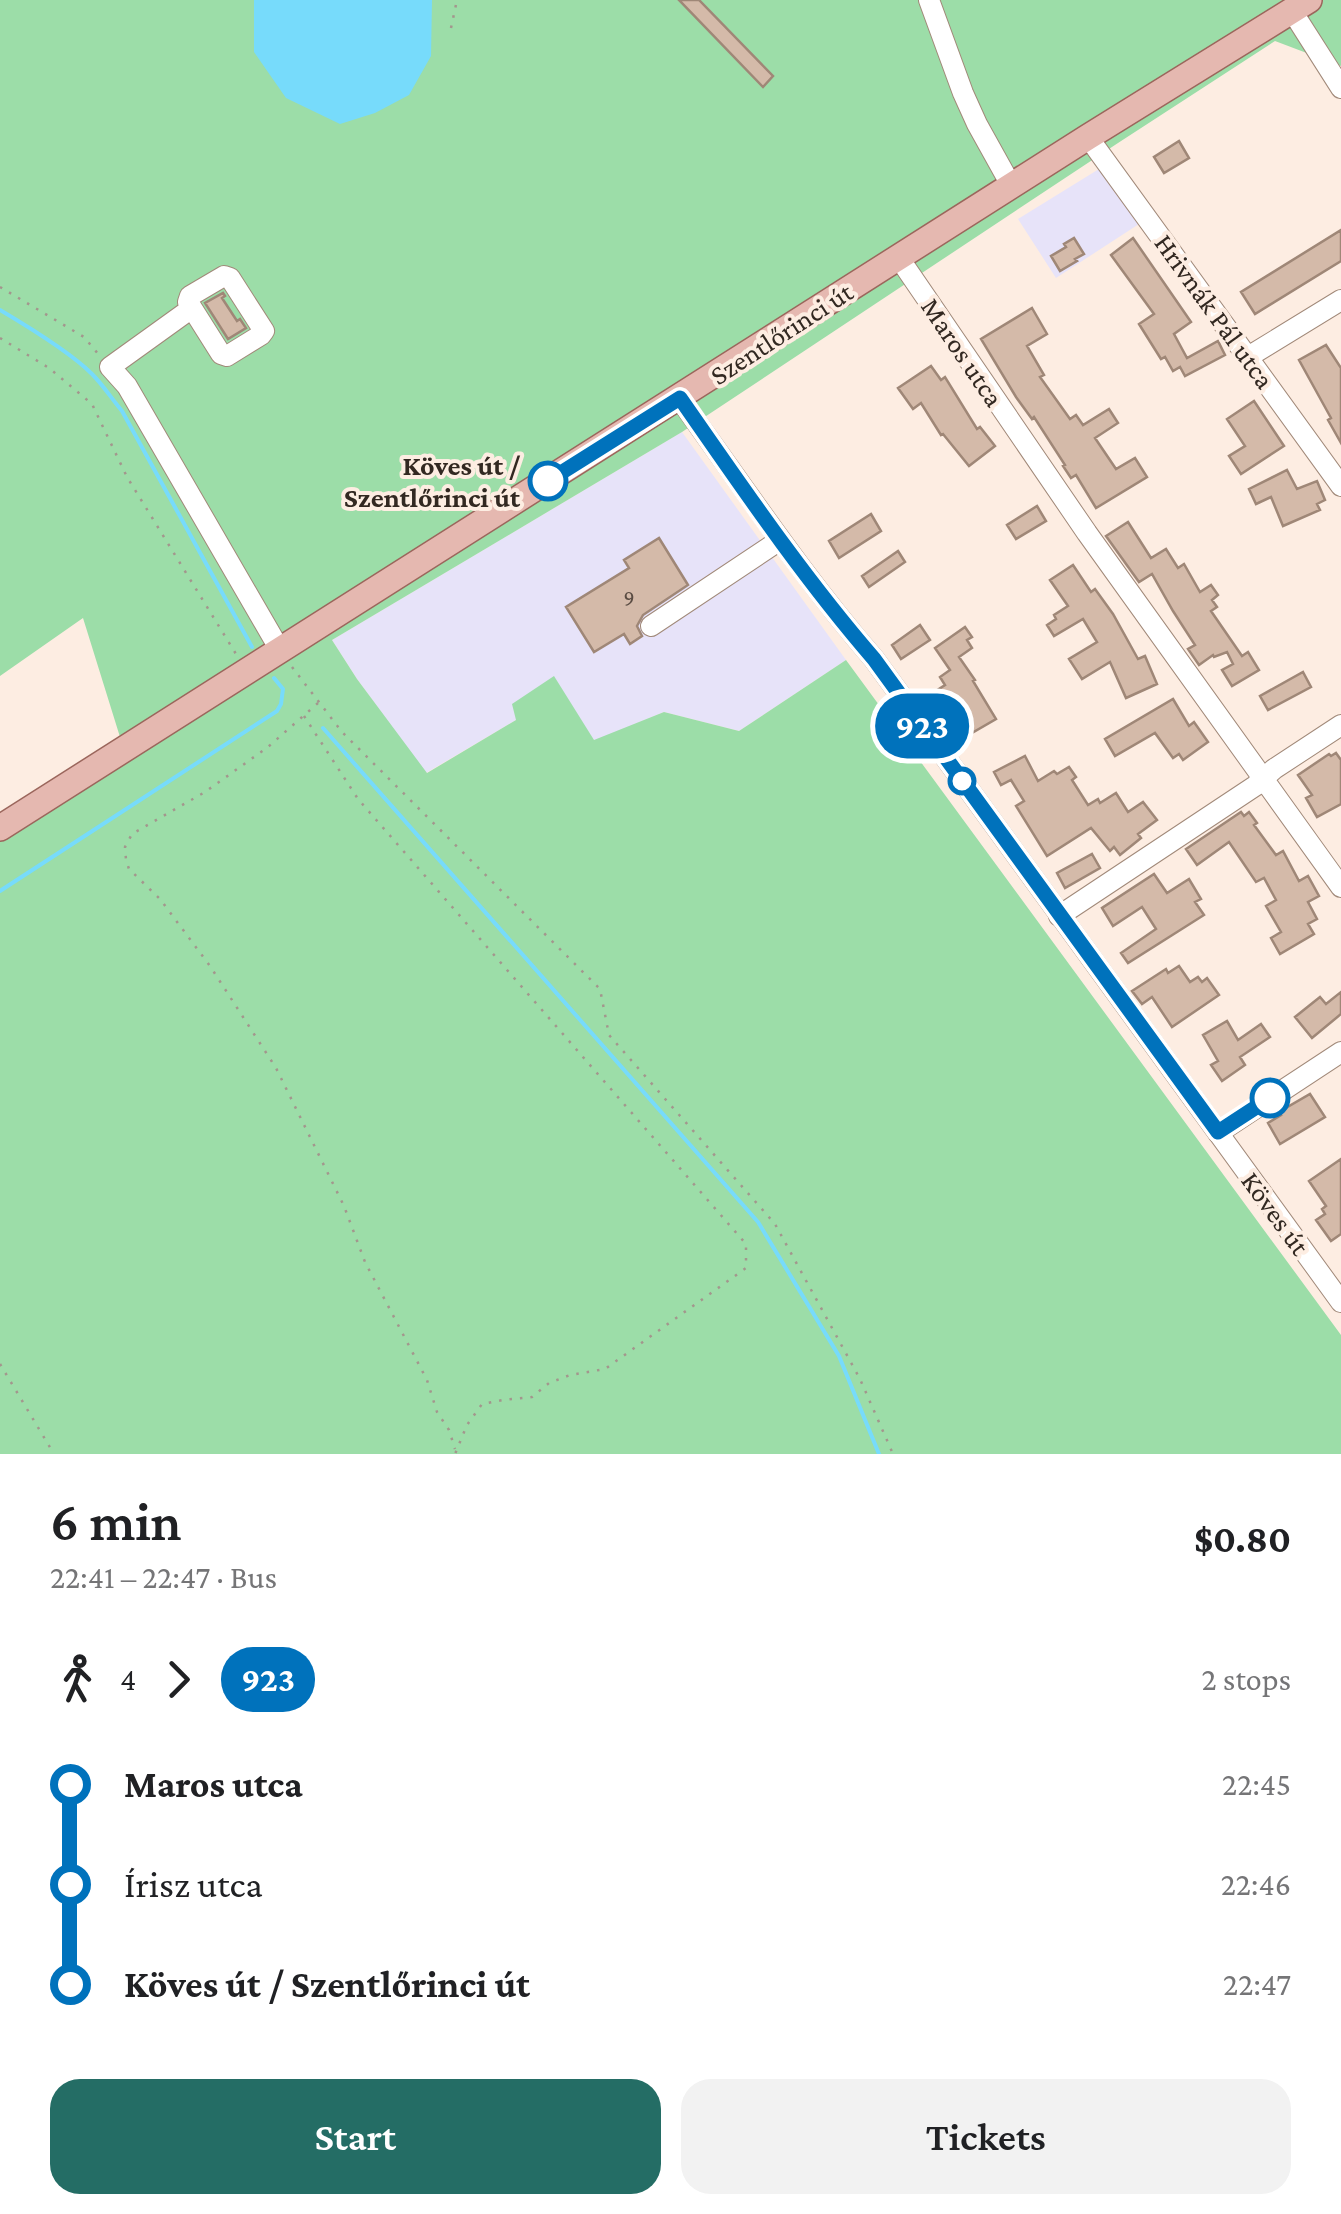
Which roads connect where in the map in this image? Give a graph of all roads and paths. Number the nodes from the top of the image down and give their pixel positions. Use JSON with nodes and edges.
{"nodes":[{"id":1,"x":457,"y":0,"type":"edge"},
{"id":2,"x":930,"y":0,"type":"edge"},
{"id":3,"x":1300,"y":5,"type":"edge"},
{"id":4,"x":451,"y":28,"type":"dead end"},
{"id":5,"x":1341,"y":88,"type":"edge"},
{"id":6,"x":1088,"y":137,"type":"junction"},
{"id":7,"x":1012,"y":187,"type":"junction"},
{"id":8,"x":899,"y":258,"type":"junction"},
{"id":9,"x":0,"y":288,"type":"edge"},
{"id":10,"x":1341,"y":300,"type":"edge"},
{"id":11,"x":192,"y":308,"type":"dead end"},
{"id":12,"x":0,"y":338,"type":"edge"},
{"id":13,"x":1248,"y":356,"type":"junction"},
{"id":14,"x":110,"y":367,"type":"junction"},
{"id":15,"x":680,"y":398,"type":"junction"},
{"id":16,"x":1341,"y":485,"type":"edge"},
{"id":17,"x":780,"y":540,"type":"junction"},
{"id":18,"x":651,"y":626,"type":"dead end"},
{"id":19,"x":280,"y":650,"type":"junction"},
{"id":20,"x":247,"y":672,"type":"junction"},
{"id":21,"x":318,"y":704,"type":"junction"},
{"id":22,"x":304,"y":716,"type":"junction"},
{"id":23,"x":1341,"y":725,"type":"edge"},
{"id":24,"x":1264,"y":779,"type":"junction"},
{"id":25,"x":0,"y":828,"type":"edge"},
{"id":26,"x":1341,"y":887,"type":"edge"},
{"id":27,"x":1059,"y":916,"type":"junction"},
{"id":28,"x":1341,"y":1052,"type":"edge"},
{"id":29,"x":1218,"y":1132,"type":"junction"},
{"id":30,"x":1341,"y":1302,"type":"edge"},
{"id":31,"x":0,"y":1364,"type":"edge"},
{"id":32,"x":456,"y":1452,"type":"edge"},
{"id":33,"x":54,"y":1454,"type":"edge"},
{"id":34,"x":892,"y":1454,"type":"edge"}],
"edges":[{"from":1,"to":4,"type":"path"},
{"from":2,"to":7,"type":"street"},
{"from":3,"to":5,"type":"street"},
{"from":3,"to":6,"type":"main road","name":"Szentlőrinci út"},
{"from":6,"to":7,"type":"main road","name":"Szentlőrinci út"},
{"from":6,"to":13,"type":"street","name":"Hrivnák Pál utca"},
{"from":7,"to":8,"type":"main road","name":"Szentlőrinci út"},
{"from":8,"to":15,"type":"main road","name":"Szentlőrinci út"},
{"from":8,"to":24,"type":"street","name":"Maros utca"},
{"from":9,"to":14,"type":"path"},
{"from":10,"to":13,"type":"street"},
{"from":11,"to":14,"type":"street"},
{"from":12,"to":20,"type":"path"},
{"from":13,"to":16,"type":"street","name":"Hrivnák Pál utca"},
{"from":14,"to":19,"type":"street"},
{"from":15,"to":17,"type":"street","name":"Köves út"},
{"from":15,"to":19,"type":"main road","name":"Szentlőrinci út"},
{"from":17,"to":18,"type":"street"},
{"from":17,"to":27,"type":"street","name":"Köves út"},
{"from":19,"to":20,"type":"main road","name":"Szentlőrinci út"},
{"from":19,"to":21,"type":"path"},
{"from":20,"to":25,"type":"main road","name":"Szentlőrinci út"},
{"from":21,"to":22,"type":"path"},
{"from":21,"to":34,"type":"path"},
{"from":22,"to":32,"type":"path"},
{"from":22,"to":32,"type":"path"},
{"from":23,"to":24,"type":"street"},
{"from":24,"to":26,"type":"street","name":"Maros utca"},
{"from":24,"to":27,"type":"street"},
{"from":27,"to":29,"type":"street","name":"Köves út"},
{"from":28,"to":29,"type":"street"},
{"from":29,"to":30,"type":"street","name":"Köves út"},
{"from":31,"to":33,"type":"path"}]}
